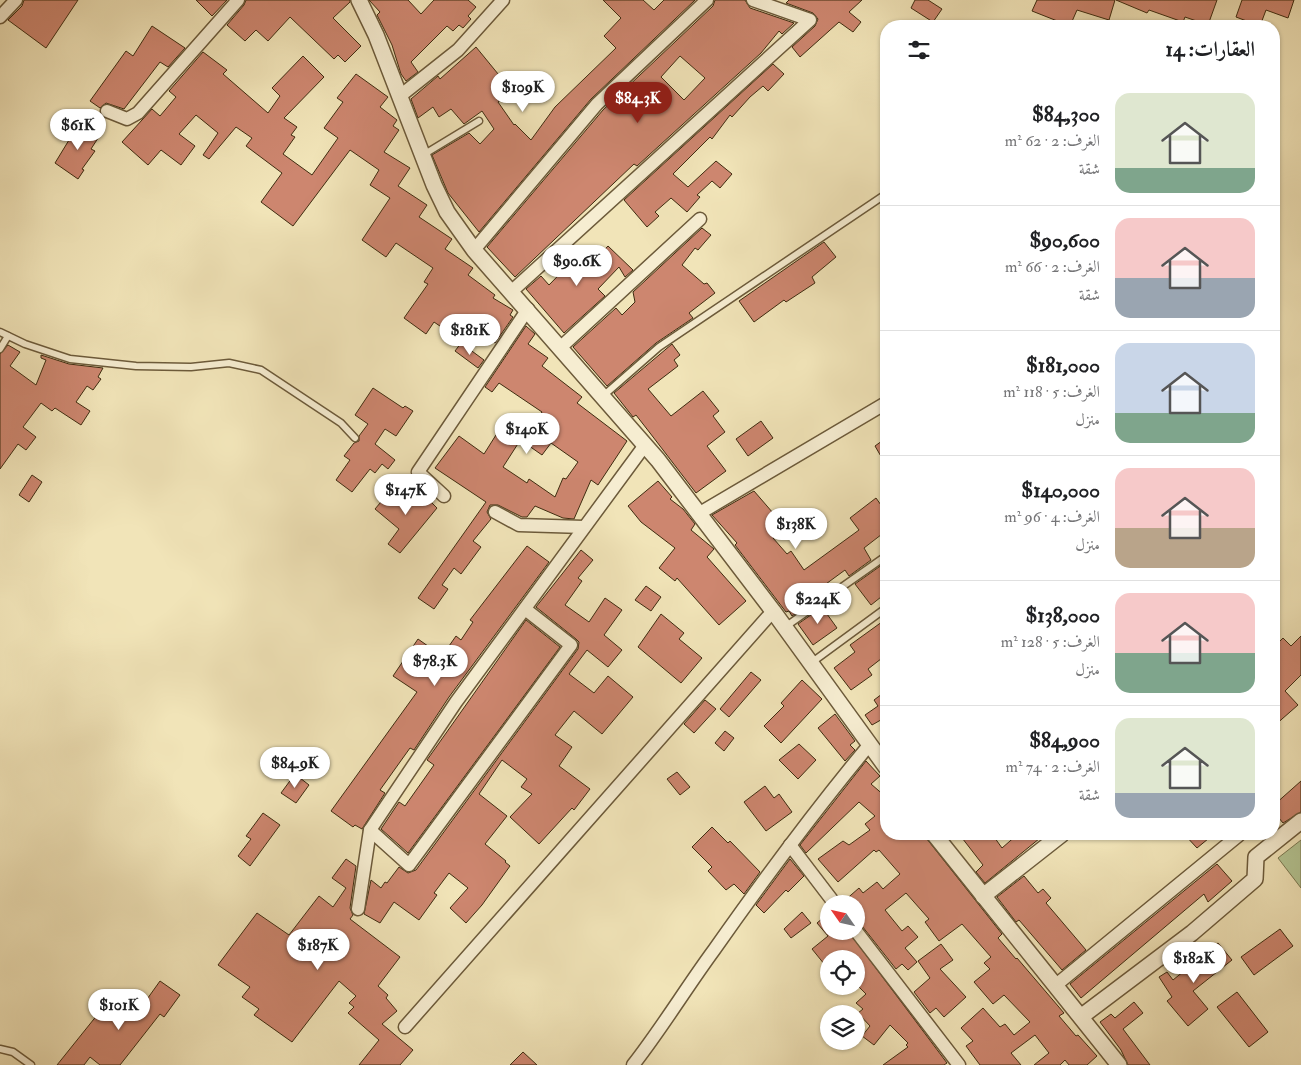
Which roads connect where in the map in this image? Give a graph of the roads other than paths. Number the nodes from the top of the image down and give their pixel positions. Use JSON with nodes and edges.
{"nodes":[{"id":1,"x":16,"y":0,"type":"edge"},
{"id":2,"x":238,"y":0,"type":"edge"},
{"id":3,"x":360,"y":0,"type":"edge"},
{"id":4,"x":503,"y":0,"type":"edge"},
{"id":5,"x":707,"y":0,"type":"edge"},
{"id":6,"x":753,"y":0,"type":"edge"},
{"id":7,"x":0,"y":17,"type":"edge"},
{"id":8,"x":400,"y":96,"type":"junction"},
{"id":9,"x":108,"y":111,"type":"dead end"},
{"id":10,"x":479,"y":121,"type":"dead end"},
{"id":11,"x":422,"y":156,"type":"junction"},
{"id":12,"x":880,"y":198,"type":"edge"},
{"id":13,"x":700,"y":219,"type":"dead end"},
{"id":14,"x":474,"y":250,"type":"junction"},
{"id":15,"x":512,"y":291,"type":"junction"},
{"id":16,"x":528,"y":309,"type":"junction"},
{"id":17,"x":0,"y":332,"type":"edge"},
{"id":18,"x":8,"y":336,"type":"junction"},
{"id":19,"x":561,"y":347,"type":"junction"},
{"id":20,"x":0,"y":349,"type":"edge"},
{"id":21,"x":602,"y":396,"type":"junction"},
{"id":22,"x":880,"y":407,"type":"edge"},
{"id":23,"x":355,"y":438,"type":"dead end"},
{"id":24,"x":645,"y":445,"type":"junction"},
{"id":25,"x":444,"y":496,"type":"dead end"},
{"id":26,"x":495,"y":512,"type":"dead end"},
{"id":27,"x":700,"y":513,"type":"junction"},
{"id":28,"x":584,"y":528,"type":"junction"},
{"id":29,"x":880,"y":560,"type":"edge"},
{"id":30,"x":525,"y":609,"type":"junction"},
{"id":31,"x":773,"y":611,"type":"junction"},
{"id":32,"x":880,"y":612,"type":"edge"},
{"id":33,"x":785,"y":627,"type":"junction"},
{"id":34,"x":811,"y":663,"type":"junction"},
{"id":35,"x":870,"y":744,"type":"junction"},
{"id":36,"x":880,"y":758,"type":"edge"},
{"id":37,"x":1301,"y":822,"type":"edge"},
{"id":38,"x":370,"y":830,"type":"junction"},
{"id":39,"x":1280,"y":838,"type":"edge"},
{"id":40,"x":939,"y":840,"type":"edge"},
{"id":41,"x":1054,"y":840,"type":"edge"},
{"id":42,"x":1233,"y":840,"type":"edge"},
{"id":43,"x":1278,"y":840,"type":"edge"},
{"id":44,"x":790,"y":845,"type":"junction"},
{"id":45,"x":828,"y":895,"type":"edge"},
{"id":46,"x":983,"y":896,"type":"junction"},
{"id":47,"x":358,"y":909,"type":"dead end"},
{"id":48,"x":863,"y":940,"type":"edge"},
{"id":49,"x":1056,"y":985,"type":"junction"},
{"id":50,"x":1082,"y":1016,"type":"junction"},
{"id":51,"x":405,"y":1027,"type":"dead end"},
{"id":52,"x":0,"y":1049,"type":"edge"},
{"id":53,"x":31,"y":1065,"type":"edge"},
{"id":54,"x":633,"y":1065,"type":"edge"},
{"id":55,"x":959,"y":1065,"type":"edge"},
{"id":56,"x":1119,"y":1065,"type":"edge"}],
"edges":[{"from":1,"to":7,"type":"street"},
{"from":2,"to":9,"type":"street"},
{"from":3,"to":8,"type":"street"},
{"from":4,"to":8,"type":"street"},
{"from":5,"to":14,"type":"street"},
{"from":6,"to":15,"type":"street"},
{"from":8,"to":11,"type":"street"},
{"from":10,"to":11,"type":"lane"},
{"from":11,"to":14,"type":"street"},
{"from":12,"to":21,"type":"lane"},
{"from":13,"to":19,"type":"street"},
{"from":14,"to":15,"type":"street"},
{"from":15,"to":16,"type":"street"},
{"from":16,"to":19,"type":"street"},
{"from":16,"to":25,"type":"street"},
{"from":17,"to":18,"type":"lane"},
{"from":18,"to":20,"type":"lane"},
{"from":18,"to":23,"type":"lane"},
{"from":19,"to":21,"type":"street"},
{"from":21,"to":24,"type":"street"},
{"from":22,"to":27,"type":"street"},
{"from":24,"to":27,"type":"street"},
{"from":24,"to":28,"type":"street"},
{"from":26,"to":28,"type":"street"},
{"from":27,"to":31,"type":"street"},
{"from":28,"to":30,"type":"street"},
{"from":29,"to":33,"type":"lane"},
{"from":30,"to":38,"type":"street"},
{"from":30,"to":38,"type":"street"},
{"from":31,"to":33,"type":"street"},
{"from":31,"to":51,"type":"street"},
{"from":32,"to":34,"type":"lane"},
{"from":33,"to":34,"type":"street"},
{"from":34,"to":35,"type":"street"},
{"from":35,"to":36,"type":"street"},
{"from":35,"to":44,"type":"street"},
{"from":37,"to":39,"type":"street"},
{"from":38,"to":47,"type":"street"},
{"from":40,"to":46,"type":"street"},
{"from":41,"to":46,"type":"street"},
{"from":42,"to":49,"type":"street"},
{"from":43,"to":50,"type":"street"},
{"from":44,"to":45,"type":"street"},
{"from":44,"to":54,"type":"street"},
{"from":46,"to":49,"type":"street"},
{"from":48,"to":55,"type":"street"},
{"from":49,"to":50,"type":"street"},
{"from":50,"to":56,"type":"street"},
{"from":52,"to":53,"type":"lane"}]}
